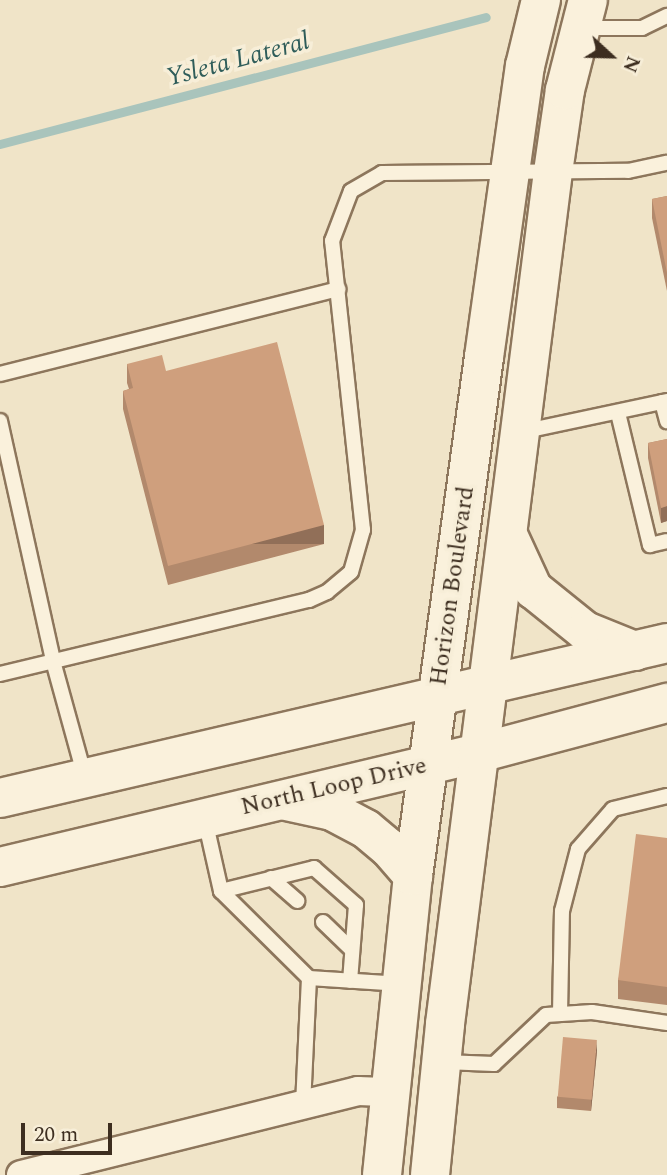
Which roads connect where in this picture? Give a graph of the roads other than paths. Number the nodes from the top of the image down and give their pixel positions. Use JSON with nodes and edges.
{"nodes":[{"id":1,"x":541,"y":0,"type":"edge"},
{"id":2,"x":585,"y":14,"type":"edge"},
{"id":3,"x":667,"y":16,"type":"edge"},
{"id":4,"x":667,"y":163,"type":"edge"},
{"id":5,"x":510,"y":172,"type":"junction"},
{"id":6,"x":553,"y":172,"type":"junction"},
{"id":7,"x":338,"y":289,"type":"junction"},
{"id":8,"x":0,"y":374,"type":"edge"},
{"id":9,"x":664,"y":402,"type":"edge"},
{"id":10,"x":618,"y":414,"type":"junction"},
{"id":11,"x":0,"y":421,"type":"edge"},
{"id":12,"x":667,"y":421,"type":"edge"},
{"id":13,"x":521,"y":432,"type":"junction"},
{"id":14,"x":508,"y":535,"type":"junction"},
{"id":15,"x":667,"y":541,"type":"edge"},
{"id":16,"x":651,"y":647,"type":"edge"},
{"id":17,"x":53,"y":661,"type":"junction"},
{"id":18,"x":0,"y":674,"type":"edge"},
{"id":19,"x":488,"y":685,"type":"junction"},
{"id":20,"x":439,"y":694,"type":"junction"},
{"id":21,"x":667,"y":703,"type":"edge"},
{"id":22,"x":479,"y":752,"type":"junction"},
{"id":23,"x":430,"y":764,"type":"junction"},
{"id":24,"x":86,"y":778,"type":"junction"},
{"id":25,"x":667,"y":796,"type":"edge"},
{"id":26,"x":0,"y":799,"type":"edge"},
{"id":27,"x":277,"y":800,"type":"junction"},
{"id":28,"x":204,"y":817,"type":"junction"},
{"id":29,"x":0,"y":867,"type":"edge"},
{"id":30,"x":413,"y":876,"type":"junction"},
{"id":31,"x":271,"y":878,"type":"junction"},
{"id":32,"x":221,"y":891,"type":"junction"},
{"id":33,"x":297,"y":901,"type":"dead end"},
{"id":34,"x":323,"y":922,"type":"dead end"},
{"id":35,"x":352,"y":950,"type":"junction"},
{"id":36,"x":309,"y":978,"type":"junction"},
{"id":37,"x":350,"y":981,"type":"junction"},
{"id":38,"x":402,"y":984,"type":"junction"},
{"id":39,"x":560,"y":1014,"type":"junction"},
{"id":40,"x":667,"y":1023,"type":"edge"},
{"id":41,"x":441,"y":1062,"type":"junction"},
{"id":42,"x":390,"y":1092,"type":"junction"},
{"id":43,"x":303,"y":1105,"type":"junction"},
{"id":44,"x":123,"y":1163,"type":"edge"},
{"id":45,"x":21,"y":1175,"type":"edge"},
{"id":46,"x":382,"y":1175,"type":"edge"},
{"id":47,"x":430,"y":1175,"type":"edge"}],
"edges":[{"from":1,"to":5,"type":"main road","name":"Horizon Boulevard"},
{"from":2,"to":3,"type":"lane"},
{"from":2,"to":6,"type":"main road","name":"Horizon Boulevard"},
{"from":4,"to":6,"type":"lane"},
{"from":5,"to":6,"type":"lane"},
{"from":5,"to":7,"type":"lane"},
{"from":5,"to":20,"type":"main road","name":"Horizon Boulevard"},
{"from":6,"to":13,"type":"main road","name":"Horizon Boulevard"},
{"from":7,"to":8,"type":"lane"},
{"from":7,"to":17,"type":"lane"},
{"from":9,"to":10,"type":"lane"},
{"from":9,"to":12,"type":"lane"},
{"from":10,"to":13,"type":"lane"},
{"from":10,"to":15,"type":"lane"},
{"from":11,"to":17,"type":"lane"},
{"from":13,"to":14,"type":"main road","name":"Horizon Boulevard"},
{"from":14,"to":16,"type":"main road"},
{"from":14,"to":19,"type":"main road","name":"Horizon Boulevard"},
{"from":16,"to":19,"type":"main road"},
{"from":17,"to":18,"type":"lane"},
{"from":17,"to":24,"type":"lane"},
{"from":19,"to":20,"type":"main road"},
{"from":19,"to":22,"type":"main road","name":"Horizon Boulevard"},
{"from":20,"to":23,"type":"main road","name":"Horizon Boulevard"},
{"from":20,"to":24,"type":"main road"},
{"from":21,"to":22,"type":"main road","name":"North Loop Drive"},
{"from":22,"to":23,"type":"main road","name":"North Loop Drive"},
{"from":22,"to":41,"type":"main road","name":"Horizon Boulevard"},
{"from":23,"to":27,"type":"main road","name":"North Loop Drive"},
{"from":23,"to":30,"type":"main road","name":"Horizon Boulevard"},
{"from":24,"to":26,"type":"main road"},
{"from":25,"to":39,"type":"lane"},
{"from":27,"to":28,"type":"main road","name":"North Loop Drive"},
{"from":27,"to":30,"type":"main road"},
{"from":28,"to":29,"type":"main road","name":"North Loop Drive"},
{"from":28,"to":32,"type":"lane"},
{"from":30,"to":38,"type":"main road","name":"Horizon Boulevard"},
{"from":31,"to":32,"type":"lane"},
{"from":31,"to":33,"type":"lane"},
{"from":31,"to":35,"type":"lane"},
{"from":32,"to":36,"type":"lane"},
{"from":34,"to":35,"type":"lane"},
{"from":35,"to":37,"type":"lane"},
{"from":36,"to":37,"type":"lane"},
{"from":36,"to":43,"type":"lane"},
{"from":37,"to":38,"type":"lane"},
{"from":38,"to":42,"type":"main road","name":"Horizon Boulevard"},
{"from":39,"to":40,"type":"lane"},
{"from":39,"to":41,"type":"lane"},
{"from":41,"to":47,"type":"main road","name":"Horizon Boulevard"},
{"from":42,"to":43,"type":"street"},
{"from":42,"to":46,"type":"main road","name":"Horizon Boulevard"},
{"from":43,"to":44,"type":"street"},
{"from":44,"to":45,"type":"street"}]}
